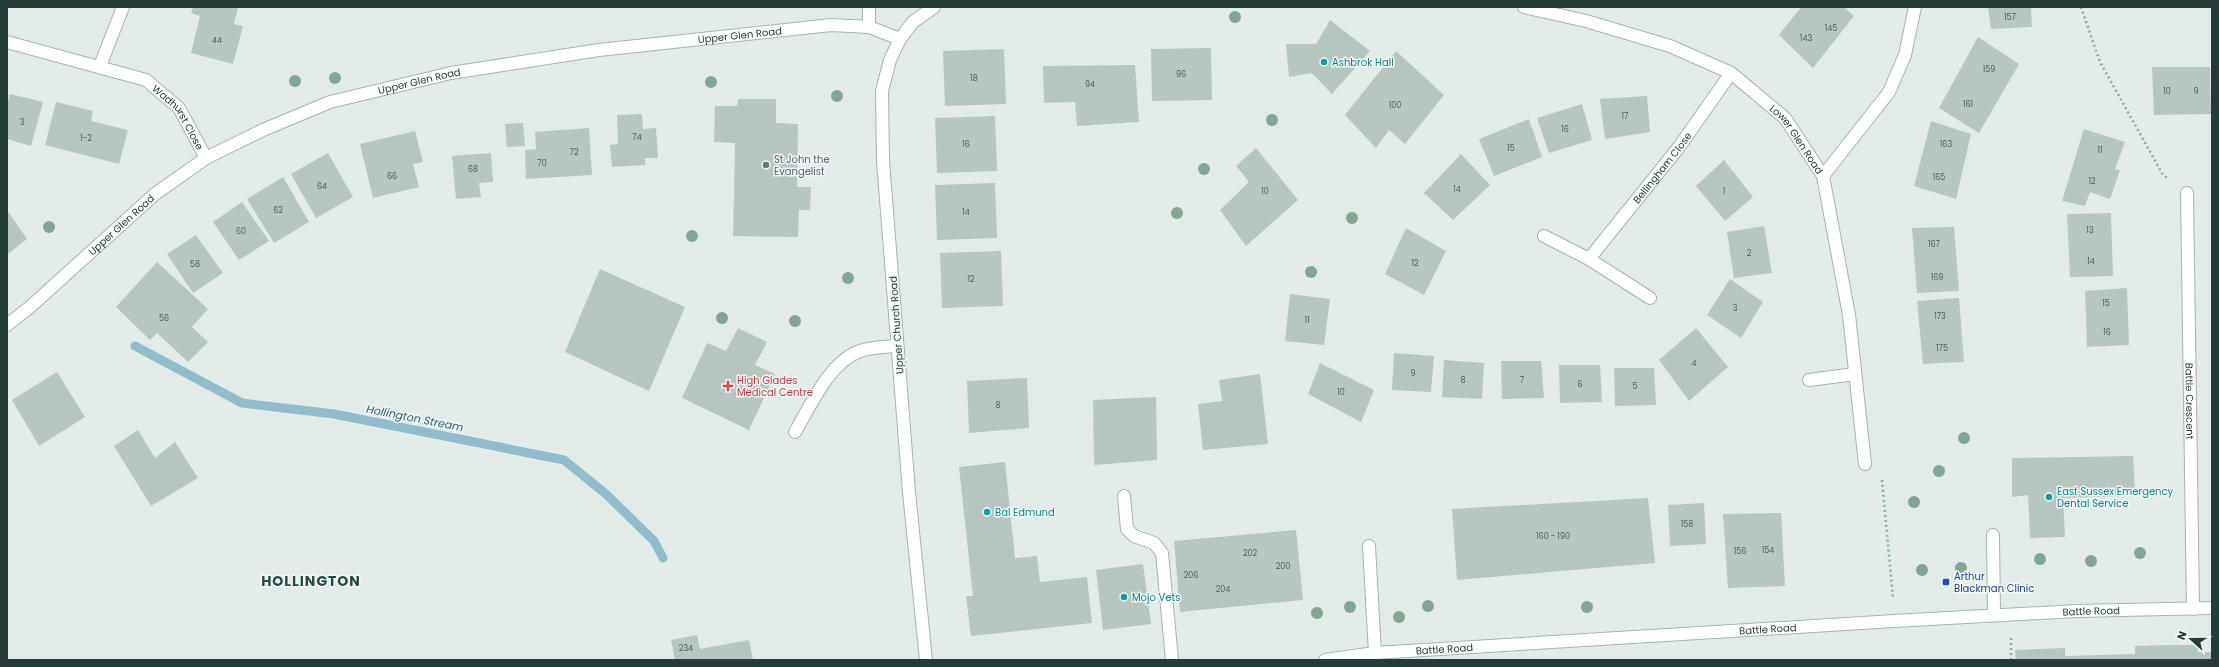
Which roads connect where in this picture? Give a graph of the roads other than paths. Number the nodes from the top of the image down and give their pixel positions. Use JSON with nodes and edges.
{"nodes":[{"id":1,"x":123,"y":7,"type":"edge"},
{"id":2,"x":869,"y":7,"type":"edge"},
{"id":3,"x":934,"y":7,"type":"edge"},
{"id":4,"x":1524,"y":7,"type":"edge"},
{"id":5,"x":1915,"y":7,"type":"edge"},
{"id":6,"x":869,"y":27,"type":"junction"},
{"id":7,"x":900,"y":39,"type":"junction"},
{"id":8,"x":7,"y":42,"type":"edge"},
{"id":9,"x":100,"y":66,"type":"junction"},
{"id":10,"x":1731,"y":73,"type":"junction"},
{"id":11,"x":206,"y":158,"type":"junction"},
{"id":12,"x":1823,"y":176,"type":"junction"},
{"id":13,"x":2187,"y":193,"type":"road end"},
{"id":14,"x":1544,"y":236,"type":"dead end"},
{"id":15,"x":1589,"y":259,"type":"junction"},
{"id":16,"x":1650,"y":298,"type":"dead end"},
{"id":17,"x":7,"y":325,"type":"edge"},
{"id":18,"x":897,"y":346,"type":"junction"},
{"id":19,"x":1855,"y":374,"type":"junction"},
{"id":20,"x":1809,"y":380,"type":"dead end"},
{"id":21,"x":795,"y":432,"type":"dead end"},
{"id":22,"x":1865,"y":464,"type":"road end"},
{"id":23,"x":1124,"y":496,"type":"dead end"},
{"id":24,"x":1993,"y":535,"type":"dead end"},
{"id":25,"x":1369,"y":546,"type":"dead end"},
{"id":26,"x":2212,"y":608,"type":"edge"},
{"id":27,"x":2193,"y":609,"type":"junction"},
{"id":28,"x":1994,"y":615,"type":"junction"},
{"id":29,"x":1375,"y":653,"type":"junction"},
{"id":30,"x":926,"y":660,"type":"edge"},
{"id":31,"x":1172,"y":660,"type":"edge"},
{"id":32,"x":1325,"y":660,"type":"edge"}],
"edges":[{"from":1,"to":9,"type":"street"},
{"from":2,"to":6,"type":"street"},
{"from":3,"to":7,"type":"street","name":"Upper Church Road"},
{"from":4,"to":10,"type":"street","name":"Lower Glen Road"},
{"from":5,"to":12,"type":"street"},
{"from":6,"to":7,"type":"street","name":"Upper Glen Road"},
{"from":6,"to":11,"type":"street","name":"Upper Glen Road"},
{"from":7,"to":18,"type":"street","name":"Upper Church Road"},
{"from":8,"to":9,"type":"street","name":"Wadhurst Close"},
{"from":9,"to":11,"type":"street","name":"Wadhurst Close"},
{"from":10,"to":12,"type":"street","name":"Lower Glen Road"},
{"from":10,"to":15,"type":"street","name":"Bellingham Close"},
{"from":11,"to":17,"type":"street","name":"Upper Glen Road"},
{"from":12,"to":19,"type":"street","name":"Lower Glen Road"},
{"from":13,"to":27,"type":"street","name":"Battle Crescent"},
{"from":14,"to":15,"type":"street"},
{"from":15,"to":16,"type":"street"},
{"from":18,"to":21,"type":"street"},
{"from":18,"to":30,"type":"street","name":"Upper Church Road"},
{"from":19,"to":20,"type":"street"},
{"from":19,"to":22,"type":"street","name":"Lower Glen Road"},
{"from":23,"to":31,"type":"street"},
{"from":24,"to":28,"type":"street"},
{"from":25,"to":29,"type":"street"},
{"from":26,"to":27,"type":"street","name":"Battle Road"},
{"from":27,"to":28,"type":"street","name":"Battle Road"},
{"from":28,"to":29,"type":"street","name":"Battle Road"},
{"from":29,"to":32,"type":"street","name":"Battle Road"}]}
